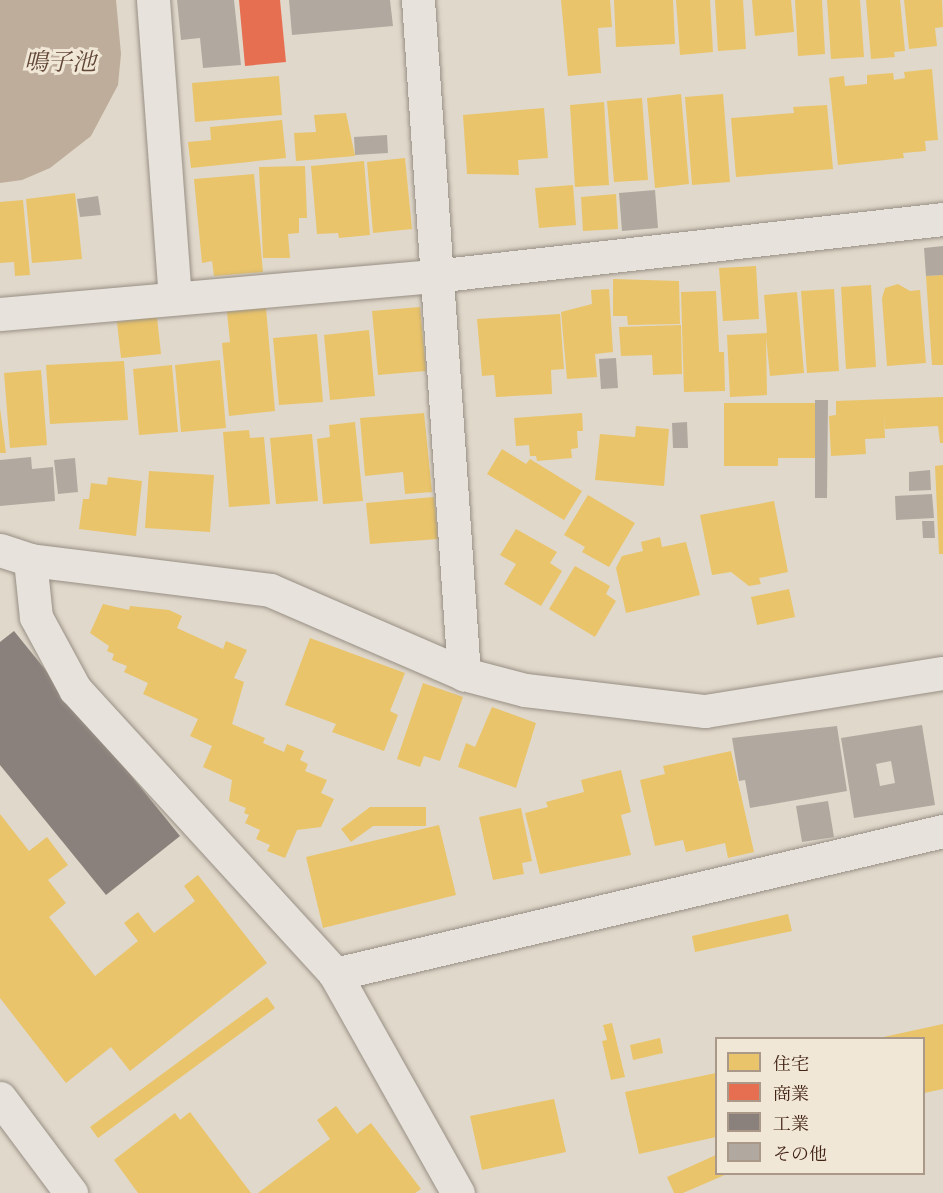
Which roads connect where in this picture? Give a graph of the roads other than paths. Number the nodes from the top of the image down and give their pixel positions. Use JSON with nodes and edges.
{"nodes":[{"id":1,"x":153,"y":0,"type":"edge"},
{"id":2,"x":418,"y":0,"type":"edge"},
{"id":3,"x":943,"y":219,"type":"edge"},
{"id":4,"x":434,"y":276,"type":"junction"},
{"id":5,"x":175,"y":298,"type":"junction"},
{"id":6,"x":0,"y":314,"type":"edge"},
{"id":7,"x":0,"y":550,"type":"edge"},
{"id":8,"x":30,"y":560,"type":"junction"},
{"id":9,"x":943,"y":673,"type":"edge"},
{"id":10,"x":464,"y":674,"type":"junction"},
{"id":11,"x":943,"y":831,"type":"edge"},
{"id":12,"x":335,"y":974,"type":"junction"},
{"id":13,"x":0,"y":1098,"type":"edge"},
{"id":14,"x":71,"y":1193,"type":"edge"},
{"id":15,"x":458,"y":1193,"type":"edge"}],
"edges":[{"from":1,"to":5,"type":"street"},
{"from":2,"to":4,"type":"street"},
{"from":3,"to":4,"type":"street"},
{"from":4,"to":5,"type":"street"},
{"from":4,"to":10,"type":"street"},
{"from":5,"to":6,"type":"street"},
{"from":7,"to":8,"type":"street"},
{"from":8,"to":10,"type":"street"},
{"from":8,"to":12,"type":"street"},
{"from":9,"to":10,"type":"street"},
{"from":11,"to":12,"type":"street"},
{"from":12,"to":15,"type":"street"},
{"from":13,"to":14,"type":"street"}]}
